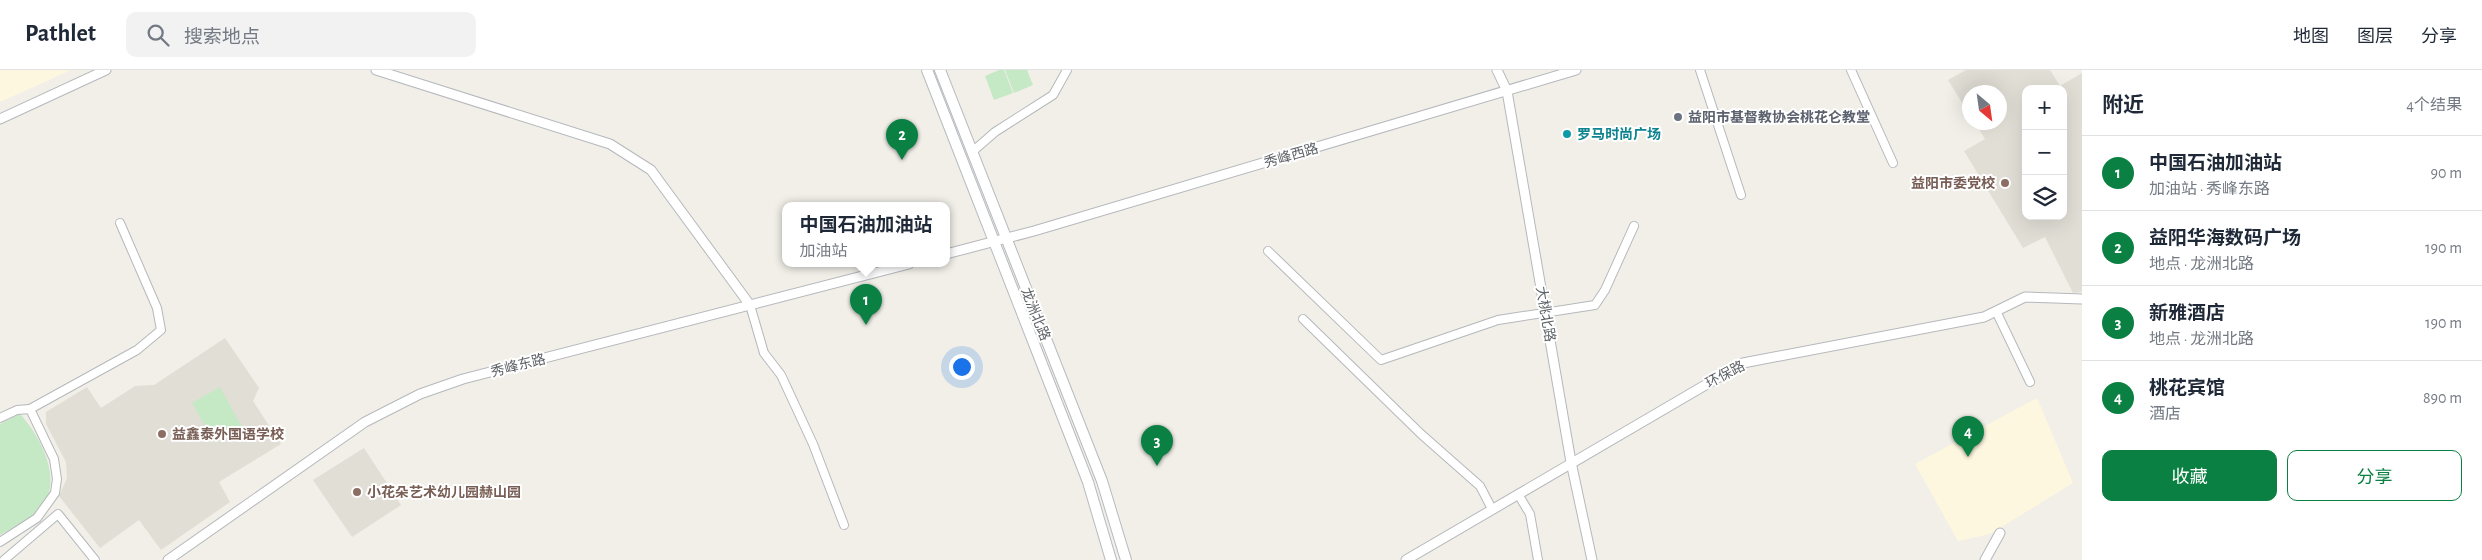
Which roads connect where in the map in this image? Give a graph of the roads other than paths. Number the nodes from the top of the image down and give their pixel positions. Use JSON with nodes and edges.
{"nodes":[{"id":1,"x":106,"y":70,"type":"edge"},
{"id":2,"x":376,"y":70,"type":"edge"},
{"id":3,"x":927,"y":70,"type":"edge"},
{"id":4,"x":940,"y":70,"type":"edge"},
{"id":5,"x":1067,"y":70,"type":"edge"},
{"id":6,"x":1497,"y":70,"type":"edge"},
{"id":7,"x":1576,"y":70,"type":"edge"},
{"id":8,"x":1700,"y":70,"type":"edge"},
{"id":9,"x":1851,"y":70,"type":"edge"},
{"id":10,"x":1507,"y":91,"type":"junction"},
{"id":11,"x":0,"y":119,"type":"edge"},
{"id":12,"x":972,"y":152,"type":"junction"},
{"id":13,"x":1893,"y":163,"type":"dead end"},
{"id":14,"x":1741,"y":195,"type":"dead end"},
{"id":15,"x":120,"y":223,"type":"dead end"},
{"id":16,"x":1634,"y":226,"type":"dead end"},
{"id":17,"x":1006,"y":239,"type":"junction"},
{"id":18,"x":994,"y":242,"type":"junction"},
{"id":19,"x":1268,"y":251,"type":"dead end"},
{"id":20,"x":950,"y":253,"type":"edge"},
{"id":21,"x":898,"y":267,"type":"edge"},
{"id":22,"x":2082,"y":300,"type":"edge"},
{"id":23,"x":750,"y":305,"type":"junction"},
{"id":24,"x":1996,"y":311,"type":"junction"},
{"id":25,"x":1545,"y":313,"type":"junction"},
{"id":26,"x":1303,"y":319,"type":"dead end"},
{"id":27,"x":2030,"y":382,"type":"dead end"},
{"id":28,"x":30,"y":409,"type":"junction"},
{"id":29,"x":0,"y":418,"type":"edge"},
{"id":30,"x":1571,"y":462,"type":"junction"},
{"id":31,"x":1518,"y":494,"type":"junction"},
{"id":32,"x":1492,"y":509,"type":"junction"},
{"id":33,"x":844,"y":525,"type":"dead end"},
{"id":34,"x":2000,"y":533,"type":"dead end"},
{"id":35,"x":0,"y":542,"type":"edge"},
{"id":36,"x":4,"y":560,"type":"edge"},
{"id":37,"x":95,"y":560,"type":"edge"},
{"id":38,"x":168,"y":560,"type":"edge"},
{"id":39,"x":1111,"y":560,"type":"edge"},
{"id":40,"x":1126,"y":560,"type":"edge"},
{"id":41,"x":1406,"y":560,"type":"edge"},
{"id":42,"x":1538,"y":560,"type":"edge"},
{"id":43,"x":1592,"y":560,"type":"edge"},
{"id":44,"x":1985,"y":560,"type":"edge"}],
"edges":[{"from":1,"to":11,"type":"street"},
{"from":2,"to":23,"type":"street"},
{"from":3,"to":18,"type":"main road","name":"龙洲北路"},
{"from":4,"to":12,"type":"main road","name":"龙洲北路"},
{"from":5,"to":12,"type":"street"},
{"from":6,"to":10,"type":"street","name":"大桃北路"},
{"from":7,"to":10,"type":"street","name":"秀峰西路"},
{"from":8,"to":14,"type":"street"},
{"from":9,"to":13,"type":"street"},
{"from":10,"to":17,"type":"street","name":"秀峰西路"},
{"from":10,"to":25,"type":"street","name":"大桃北路"},
{"from":12,"to":17,"type":"main road","name":"龙洲北路"},
{"from":15,"to":28,"type":"street"},
{"from":16,"to":25,"type":"street"},
{"from":17,"to":18,"type":"street"},
{"from":17,"to":40,"type":"main road","name":"龙洲北路"},
{"from":18,"to":20,"type":"street"},
{"from":18,"to":39,"type":"main road","name":"龙洲北路"},
{"from":19,"to":25,"type":"street"},
{"from":21,"to":23,"type":"street","name":"秀峰东路"},
{"from":22,"to":24,"type":"street","name":"环保路"},
{"from":23,"to":33,"type":"street"},
{"from":23,"to":38,"type":"street","name":"秀峰东路"},
{"from":24,"to":27,"type":"street"},
{"from":24,"to":30,"type":"street","name":"环保路"},
{"from":25,"to":30,"type":"street","name":"大桃北路"},
{"from":26,"to":32,"type":"street"},
{"from":28,"to":29,"type":"street"},
{"from":28,"to":35,"type":"street"},
{"from":30,"to":31,"type":"street","name":"环保路"},
{"from":30,"to":43,"type":"street","name":"大桃北路"},
{"from":31,"to":32,"type":"street","name":"环保路"},
{"from":31,"to":42,"type":"street"},
{"from":32,"to":41,"type":"street","name":"环保路"},
{"from":34,"to":44,"type":"street"},
{"from":36,"to":37,"type":"street"}]}
